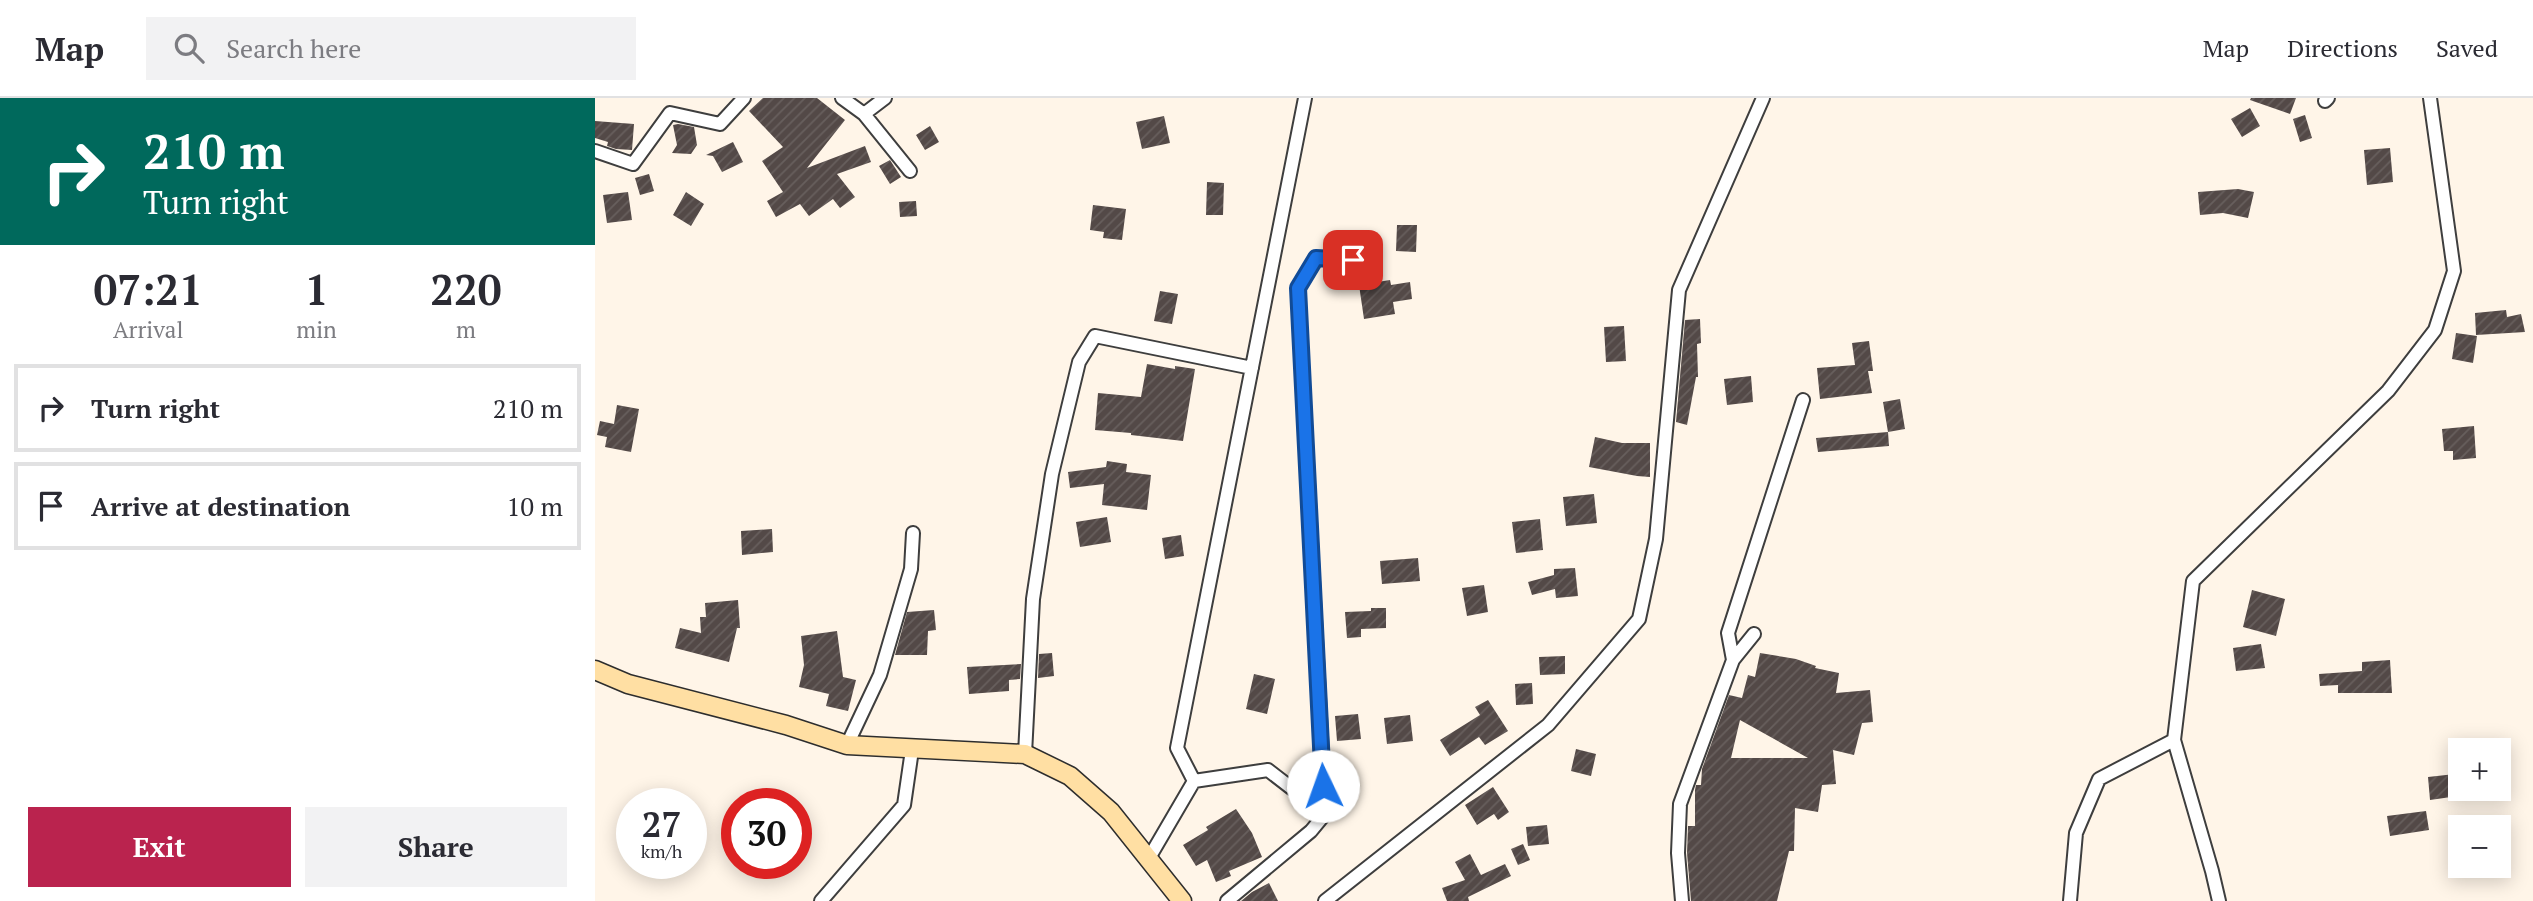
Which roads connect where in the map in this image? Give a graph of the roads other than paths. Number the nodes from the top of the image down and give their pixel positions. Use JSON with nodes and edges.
{"nodes":[{"id":1,"x":744,"y":98,"type":"edge"},
{"id":2,"x":842,"y":98,"type":"edge"},
{"id":3,"x":884,"y":98,"type":"edge"},
{"id":4,"x":1305,"y":98,"type":"edge"},
{"id":5,"x":1763,"y":98,"type":"edge"},
{"id":6,"x":2430,"y":98,"type":"edge"},
{"id":7,"x":865,"y":114,"type":"junction"},
{"id":8,"x":595,"y":151,"type":"edge"},
{"id":9,"x":910,"y":171,"type":"dead end"},
{"id":10,"x":1353,"y":260,"type":"dead end"},
{"id":11,"x":1252,"y":368,"type":"junction"},
{"id":12,"x":1803,"y":400,"type":"dead end"},
{"id":13,"x":913,"y":533,"type":"dead end"},
{"id":14,"x":1754,"y":634,"type":"dead end"},
{"id":15,"x":1733,"y":660,"type":"junction"},
{"id":16,"x":595,"y":670,"type":"edge"},
{"id":17,"x":2174,"y":740,"type":"junction"},
{"id":18,"x":847,"y":746,"type":"junction"},
{"id":19,"x":912,"y":750,"type":"junction"},
{"id":20,"x":1025,"y":754,"type":"junction"},
{"id":21,"x":1194,"y":781,"type":"junction"},
{"id":22,"x":1325,"y":814,"type":"junction"},
{"id":23,"x":1149,"y":858,"type":"junction"},
{"id":24,"x":821,"y":901,"type":"edge"},
{"id":25,"x":1182,"y":901,"type":"edge"},
{"id":26,"x":1227,"y":901,"type":"edge"},
{"id":27,"x":1325,"y":901,"type":"edge"},
{"id":28,"x":1682,"y":901,"type":"edge"},
{"id":29,"x":2070,"y":901,"type":"edge"},
{"id":30,"x":2219,"y":901,"type":"edge"}],
"edges":[{"from":1,"to":8,"type":"street"},
{"from":2,"to":7,"type":"street"},
{"from":3,"to":7,"type":"street"},
{"from":4,"to":11,"type":"street"},
{"from":5,"to":27,"type":"street"},
{"from":6,"to":17,"type":"street"},
{"from":7,"to":9,"type":"street"},
{"from":10,"to":22,"type":"street"},
{"from":11,"to":20,"type":"street"},
{"from":11,"to":21,"type":"street"},
{"from":12,"to":15,"type":"street"},
{"from":13,"to":18,"type":"street"},
{"from":14,"to":15,"type":"street"},
{"from":15,"to":28,"type":"street"},
{"from":16,"to":18,"type":"main road"},
{"from":17,"to":29,"type":"street"},
{"from":17,"to":30,"type":"street"},
{"from":18,"to":19,"type":"main road"},
{"from":19,"to":20,"type":"main road"},
{"from":19,"to":24,"type":"street"},
{"from":20,"to":23,"type":"main road"},
{"from":21,"to":22,"type":"street"},
{"from":21,"to":23,"type":"street"},
{"from":22,"to":26,"type":"street"},
{"from":23,"to":25,"type":"main road"}]}
